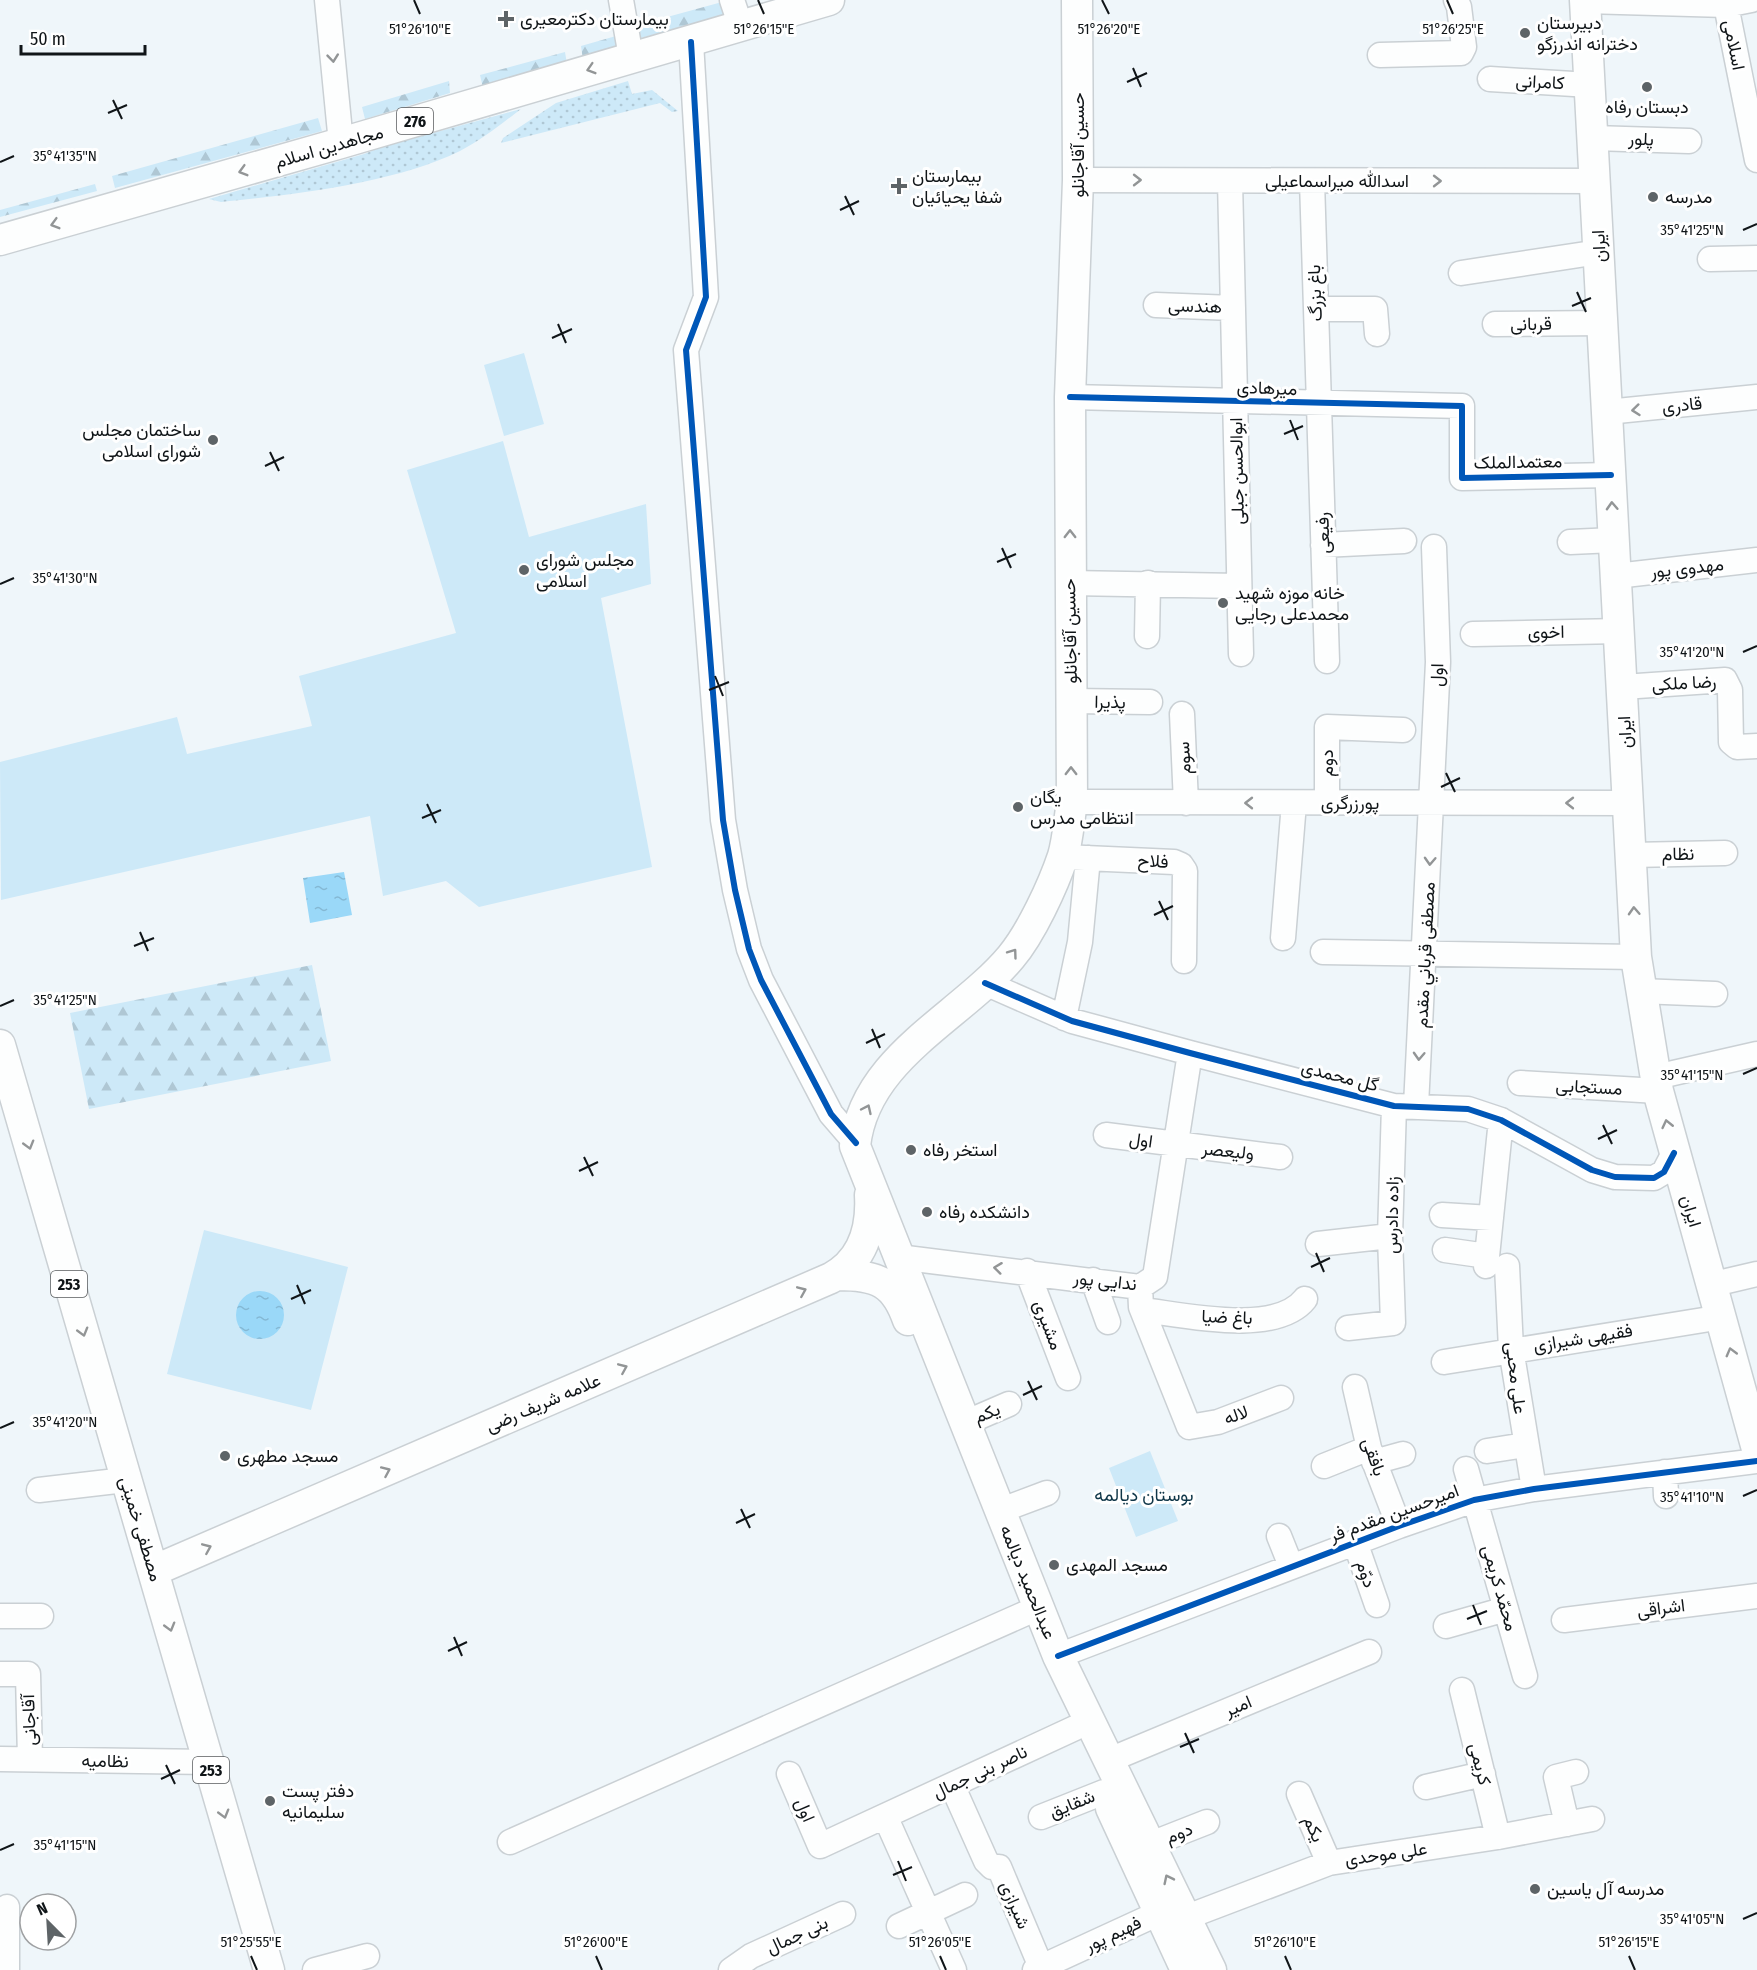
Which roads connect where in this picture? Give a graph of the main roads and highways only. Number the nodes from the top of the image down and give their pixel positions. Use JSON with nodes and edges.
{"nodes":[{"id":1,"x":829,"y":0,"type":"edge"},
{"id":2,"x":1077,"y":0,"type":"edge"},
{"id":3,"x":1585,"y":0,"type":"edge"},
{"id":4,"x":737,"y":13,"type":"edge"},
{"id":5,"x":0,"y":240,"type":"edge"},
{"id":6,"x":0,"y":1045,"type":"edge"},
{"id":7,"x":7,"y":1082,"type":"edge"},
{"id":8,"x":870,"y":1184,"type":"junction"},
{"id":9,"x":898,"y":1257,"type":"junction"},
{"id":10,"x":838,"y":1275,"type":"junction"},
{"id":11,"x":882,"y":1282,"type":"junction"},
{"id":12,"x":1750,"y":1391,"type":"edge"},
{"id":13,"x":1757,"y":1449,"type":"edge"},
{"id":14,"x":153,"y":1571,"type":"junction"},
{"id":15,"x":1173,"y":1915,"type":"junction"},
{"id":16,"x":263,"y":1962,"type":"edge"},
{"id":17,"x":1186,"y":1970,"type":"edge"},
{"id":18,"x":1211,"y":1970,"type":"edge"}],
"edges":[{"from":1,"to":4,"type":"main road","name":"مجاهدین اسلام","number":"276"},
{"from":8,"to":2,"type":"main road","name":"حسین آقاجانلو","one_way":true},
{"from":12,"to":3,"type":"main road","name":"ایران","one_way":true},
{"from":4,"to":5,"type":"main road","name":"مجاهدین اسلام","number":"276","one_way":true},
{"from":6,"to":7,"type":"main road","name":"مصطفی خمینی"},
{"from":7,"to":14,"type":"main road","name":"مصطفی خمینی","number":"253","one_way":true},
{"from":8,"to":9,"type":"main road","name":"عبدالحمید دیالمه"},
{"from":8,"to":10,"type":"main road","name":"علامه شریف رضی"},
{"from":9,"to":11,"type":"main road"},
{"from":15,"to":9,"type":"main road","name":"عبدالحمید دیالمه","one_way":true},
{"from":10,"to":11,"type":"main road"},
{"from":14,"to":10,"type":"main road","name":"علامه شریف رضی","one_way":true},
{"from":11,"to":15,"type":"main road","name":"عبدالحمید دیالمه"},
{"from":12,"to":13,"type":"main road","name":"ایران"},
{"from":14,"to":16,"type":"main road","name":"مصطفی خمینی","number":"253","one_way":true},
{"from":15,"to":17,"type":"main road","name":"عبدالحمید دیالمه"},
{"from":15,"to":18,"type":"main road","name":"عبدالحمید دیالمه"}]}
